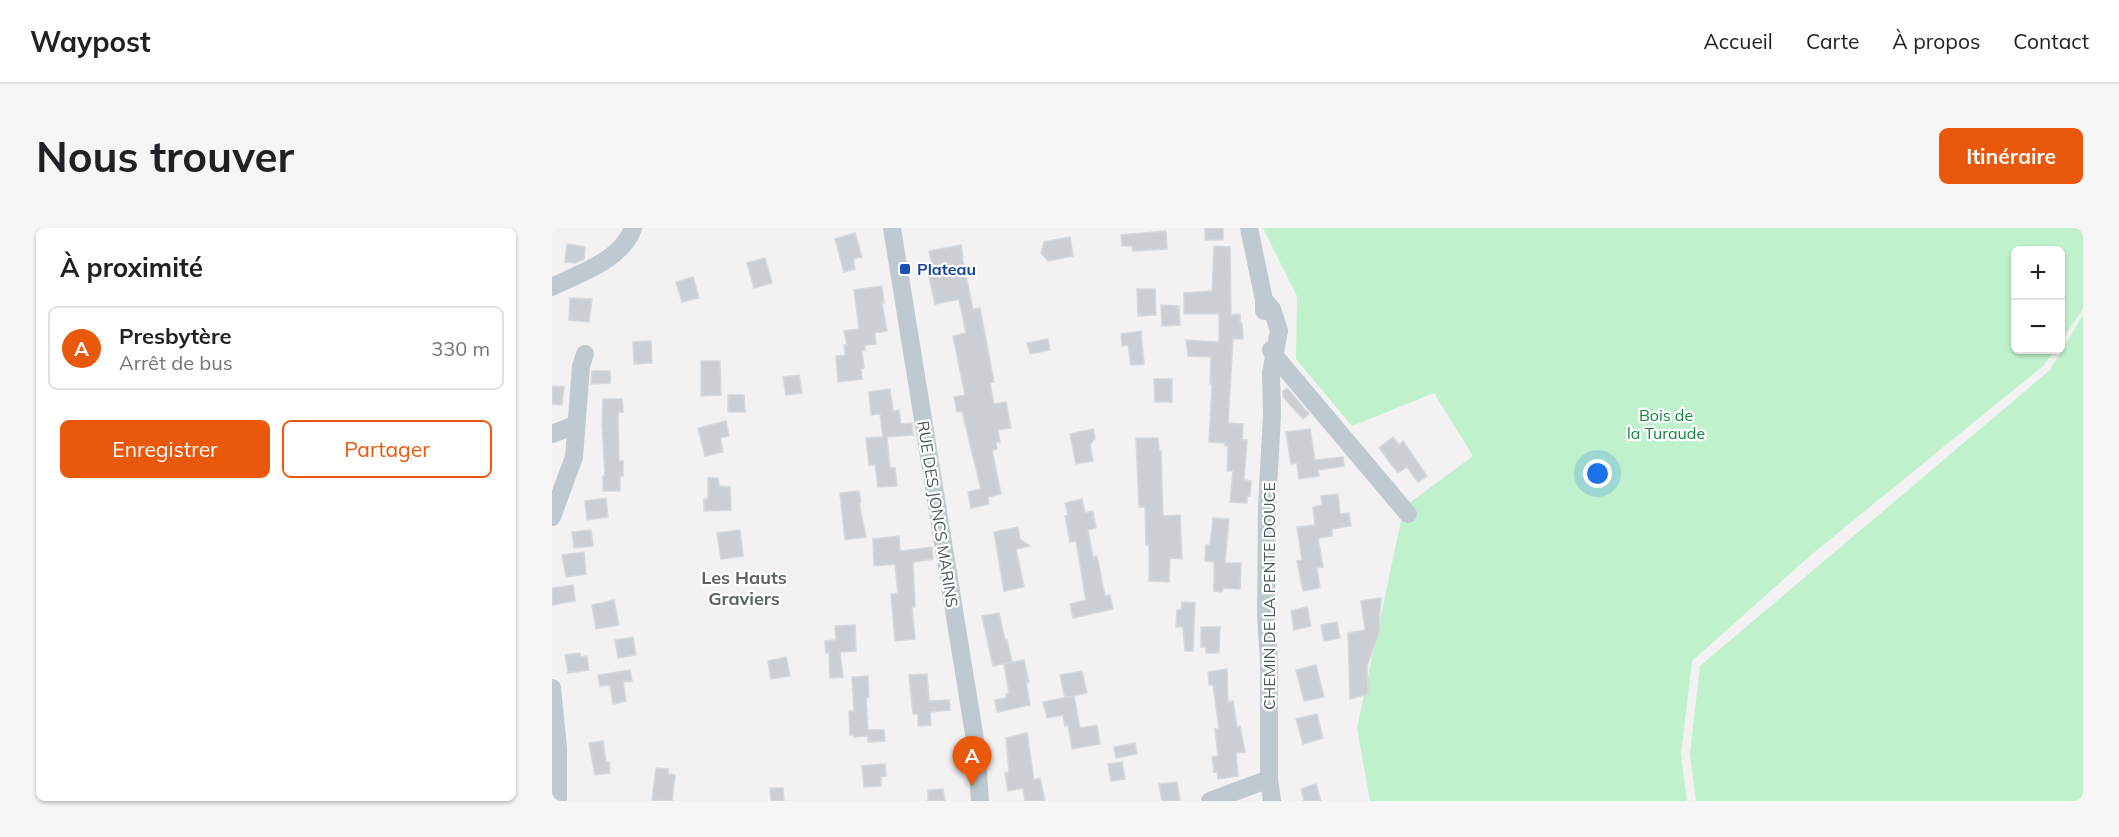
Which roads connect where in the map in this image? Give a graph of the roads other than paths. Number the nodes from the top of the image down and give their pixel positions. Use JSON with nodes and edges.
{"nodes":[{"id":1,"x":633,"y":228,"type":"edge"},
{"id":2,"x":892,"y":228,"type":"edge"},
{"id":3,"x":1249,"y":228,"type":"edge"},
{"id":4,"x":552,"y":287,"type":"edge"},
{"id":5,"x":585,"y":354,"type":"dead end"},
{"id":6,"x":1274,"y":356,"type":"junction"},
{"id":7,"x":575,"y":425,"type":"junction"},
{"id":8,"x":552,"y":434,"type":"edge"},
{"id":9,"x":1408,"y":514,"type":"dead end"},
{"id":10,"x":552,"y":517,"type":"edge"},
{"id":11,"x":552,"y":688,"type":"edge"},
{"id":12,"x":1269,"y":779,"type":"junction"},
{"id":13,"x":558,"y":801,"type":"edge"},
{"id":14,"x":980,"y":801,"type":"edge"},
{"id":15,"x":1210,"y":801,"type":"edge"},
{"id":16,"x":1272,"y":801,"type":"edge"}],
"edges":[{"from":1,"to":4,"type":"street"},
{"from":2,"to":14,"type":"street","name":"RUE DES JONCS MARINS"},
{"from":3,"to":6,"type":"street"},
{"from":5,"to":7,"type":"street"},
{"from":6,"to":9,"type":"street"},
{"from":6,"to":12,"type":"street","name":"CHEMIN DE LA PENTE DOUCE"},
{"from":7,"to":8,"type":"street"},
{"from":7,"to":10,"type":"street"},
{"from":11,"to":13,"type":"street"},
{"from":12,"to":15,"type":"street"},
{"from":12,"to":16,"type":"street","name":"CHEMIN DE LA PENTE DOUCE"}]}
